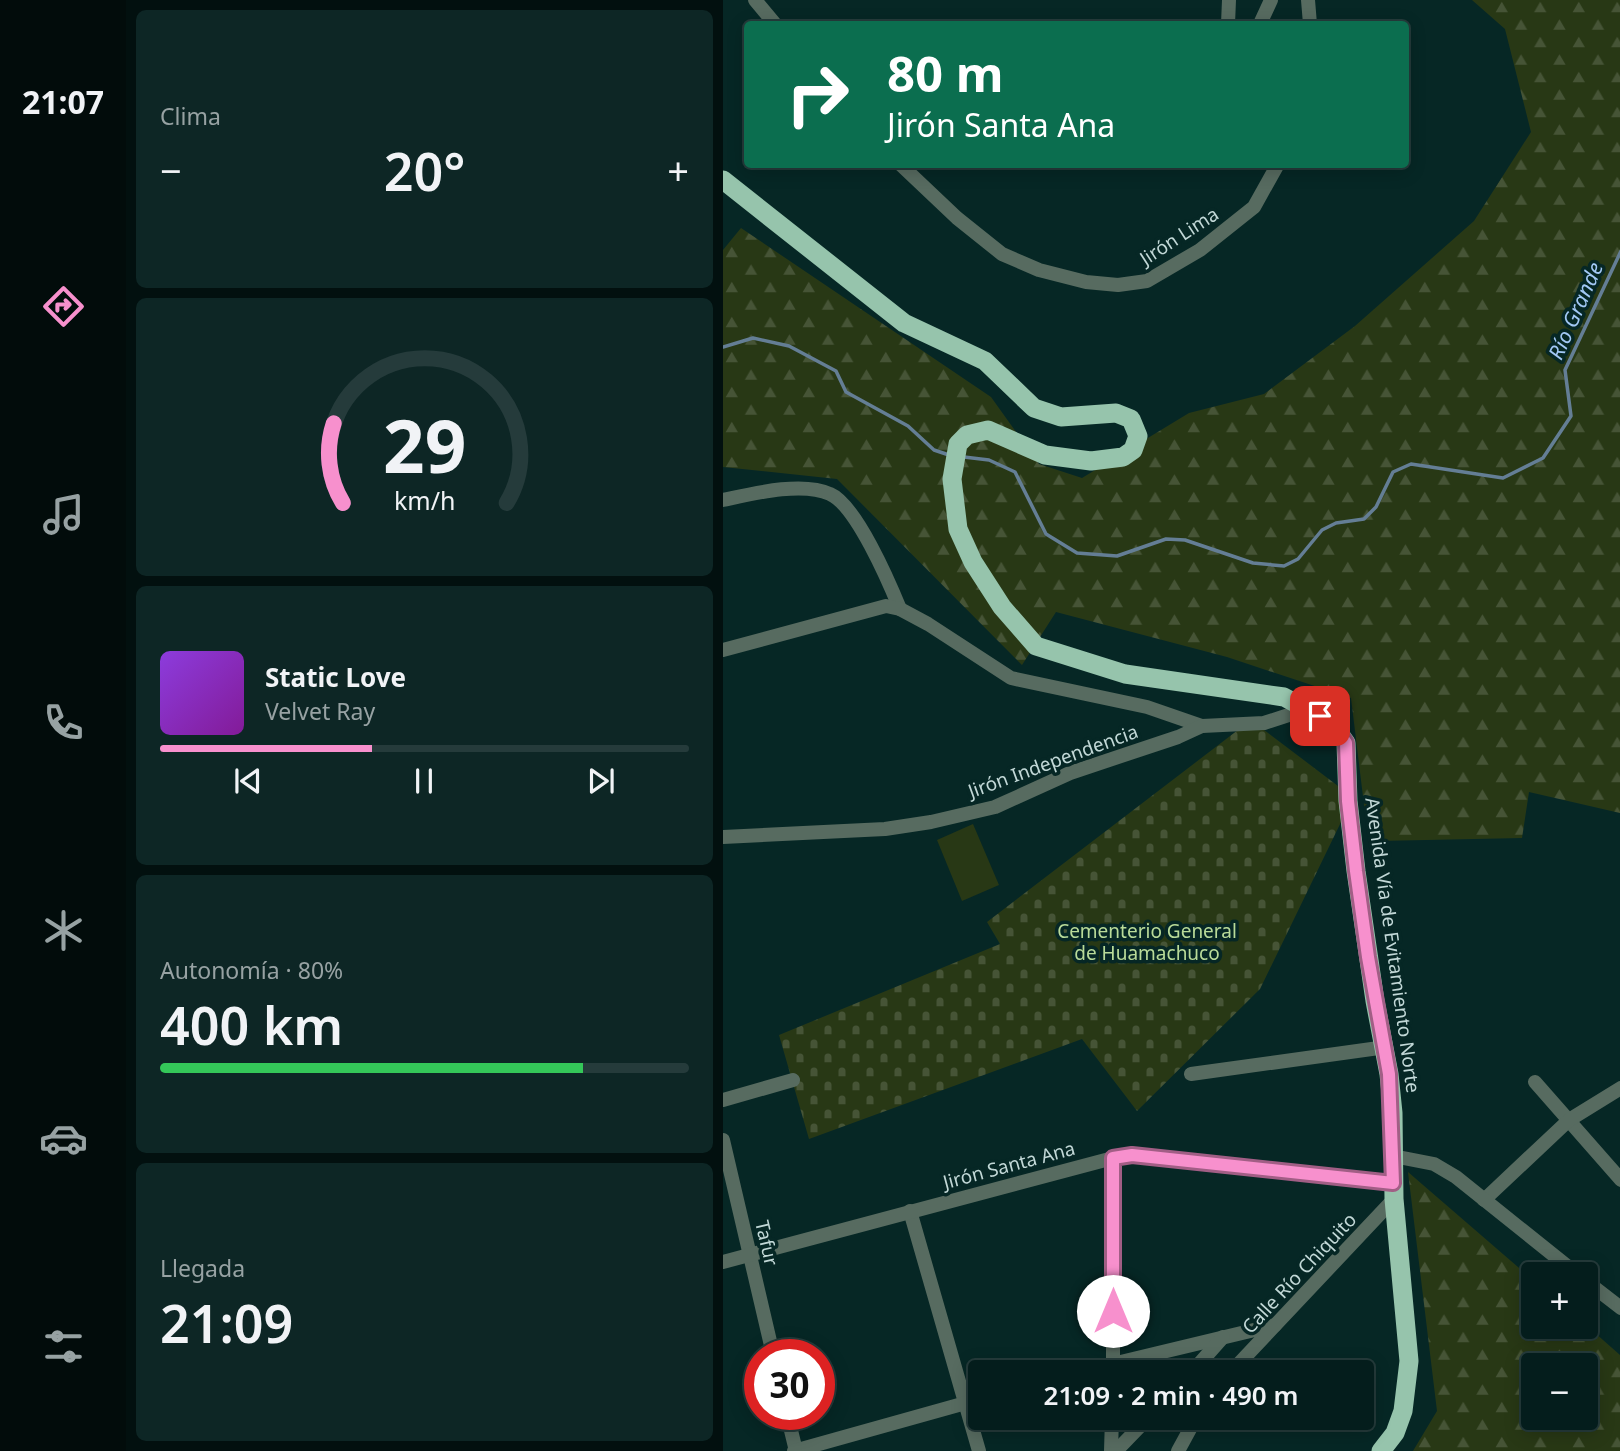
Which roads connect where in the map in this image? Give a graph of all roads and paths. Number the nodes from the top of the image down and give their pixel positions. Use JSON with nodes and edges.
{"nodes":[{"id":1,"x":755,"y":0,"type":"edge"},
{"id":2,"x":1229,"y":0,"type":"edge"},
{"id":3,"x":1271,"y":0,"type":"edge"},
{"id":4,"x":1308,"y":0,"type":"edge"},
{"id":5,"x":772,"y":21,"type":"edge"},
{"id":6,"x":1228,"y":21,"type":"edge"},
{"id":7,"x":1261,"y":21,"type":"edge"},
{"id":8,"x":1310,"y":21,"type":"edge"},
{"id":9,"x":904,"y":168,"type":"edge"},
{"id":10,"x":1276,"y":168,"type":"edge"},
{"id":11,"x":723,"y":180,"type":"edge"},
{"id":12,"x":728,"y":499,"type":"edge"},
{"id":13,"x":900,"y":609,"type":"junction"},
{"id":14,"x":723,"y":650,"type":"edge"},
{"id":15,"x":1307,"y":709,"type":"junction"},
{"id":16,"x":1202,"y":726,"type":"junction"},
{"id":17,"x":723,"y":837,"type":"edge"},
{"id":18,"x":1386,"y":1047,"type":"junction"},
{"id":19,"x":1191,"y":1074,"type":"dead end"},
{"id":20,"x":793,"y":1080,"type":"dead end"},
{"id":21,"x":1534,"y":1082,"type":"dead end"},
{"id":22,"x":1620,"y":1088,"type":"edge"},
{"id":23,"x":723,"y":1100,"type":"edge"},
{"id":24,"x":1569,"y":1120,"type":"junction"},
{"id":25,"x":723,"y":1140,"type":"edge"},
{"id":26,"x":1393,"y":1156,"type":"junction"},
{"id":27,"x":1113,"y":1158,"type":"junction"},
{"id":28,"x":1620,"y":1180,"type":"edge"},
{"id":29,"x":1394,"y":1191,"type":"junction"},
{"id":30,"x":1484,"y":1200,"type":"junction"},
{"id":31,"x":910,"y":1211,"type":"junction"},
{"id":32,"x":750,"y":1253,"type":"junction"},
{"id":33,"x":723,"y":1262,"type":"edge"},
{"id":34,"x":1562,"y":1262,"type":"edge"},
{"id":35,"x":1598,"y":1291,"type":"edge"},
{"id":36,"x":1620,"y":1308,"type":"edge"},
{"id":37,"x":1277,"y":1325,"type":"junction"},
{"id":38,"x":1223,"y":1337,"type":"junction"},
{"id":39,"x":770,"y":1339,"type":"edge"},
{"id":40,"x":1113,"y":1360,"type":"edge"},
{"id":41,"x":1139,"y":1360,"type":"edge"},
{"id":42,"x":1202,"y":1360,"type":"edge"},
{"id":43,"x":1243,"y":1360,"type":"edge"},
{"id":44,"x":968,"y":1403,"type":"edge"},
{"id":45,"x":965,"y":1404,"type":"junction"},
{"id":46,"x":790,"y":1430,"type":"edge"},
{"id":47,"x":1112,"y":1430,"type":"edge"},
{"id":48,"x":1135,"y":1430,"type":"edge"},
{"id":49,"x":1189,"y":1430,"type":"edge"},
{"id":50,"x":795,"y":1451,"type":"edge"},
{"id":51,"x":979,"y":1451,"type":"edge"},
{"id":52,"x":1113,"y":1451,"type":"edge"},
{"id":53,"x":1178,"y":1451,"type":"edge"},
{"id":54,"x":1381,"y":1451,"type":"edge"}],
"edges":[{"from":1,"to":5,"type":"street"},
{"from":2,"to":6,"type":"street"},
{"from":3,"to":7,"type":"street"},
{"from":4,"to":8,"type":"street"},
{"from":9,"to":10,"type":"street","name":"Jirón Lima"},
{"from":11,"to":15,"type":"highway","name":"Avenida Vía de Evitamiento Norte"},
{"from":12,"to":13,"type":"street"},
{"from":13,"to":14,"type":"street"},
{"from":13,"to":16,"type":"street"},
{"from":15,"to":16,"type":"street","name":"Jirón Independencia"},
{"from":15,"to":18,"type":"highway","name":"Avenida Vía de Evitamiento Norte"},
{"from":16,"to":17,"type":"street","name":"Jirón Independencia"},
{"from":18,"to":19,"type":"street"},
{"from":18,"to":26,"type":"highway","name":"Avenida Vía de Evitamiento Norte"},
{"from":20,"to":23,"type":"street"},
{"from":21,"to":24,"type":"street"},
{"from":22,"to":24,"type":"street"},
{"from":24,"to":28,"type":"street"},
{"from":24,"to":30,"type":"street"},
{"from":25,"to":32,"type":"street","name":"Tafur"},
{"from":26,"to":29,"type":"highway","name":"Avenida Vía de Evitamiento Norte"},
{"from":26,"to":30,"type":"street"},
{"from":27,"to":29,"type":"street","name":"Jirón Santa Ana"},
{"from":27,"to":31,"type":"street","name":"Jirón Santa Ana"},
{"from":27,"to":40,"type":"street"},
{"from":29,"to":37,"type":"street","name":"Calle Río Chiquito"},
{"from":29,"to":54,"type":"highway","name":"Avenida Vía de Evitamiento Norte"},
{"from":30,"to":34,"type":"street"},
{"from":31,"to":32,"type":"street","name":"Jirón Santa Ana"},
{"from":31,"to":45,"type":"street"},
{"from":32,"to":33,"type":"street","name":"Jirón Santa Ana"},
{"from":32,"to":39,"type":"street","name":"Tafur"},
{"from":35,"to":36,"type":"street"},
{"from":37,"to":38,"type":"street"},
{"from":37,"to":43,"type":"street","name":"Calle Río Chiquito"},
{"from":38,"to":41,"type":"street"},
{"from":38,"to":42,"type":"street"},
{"from":44,"to":45,"type":"street"},
{"from":45,"to":50,"type":"street"},
{"from":45,"to":51,"type":"street"},
{"from":46,"to":50,"type":"street"},
{"from":47,"to":52,"type":"street"},
{"from":48,"to":52,"type":"street"},
{"from":49,"to":53,"type":"street"}]}
